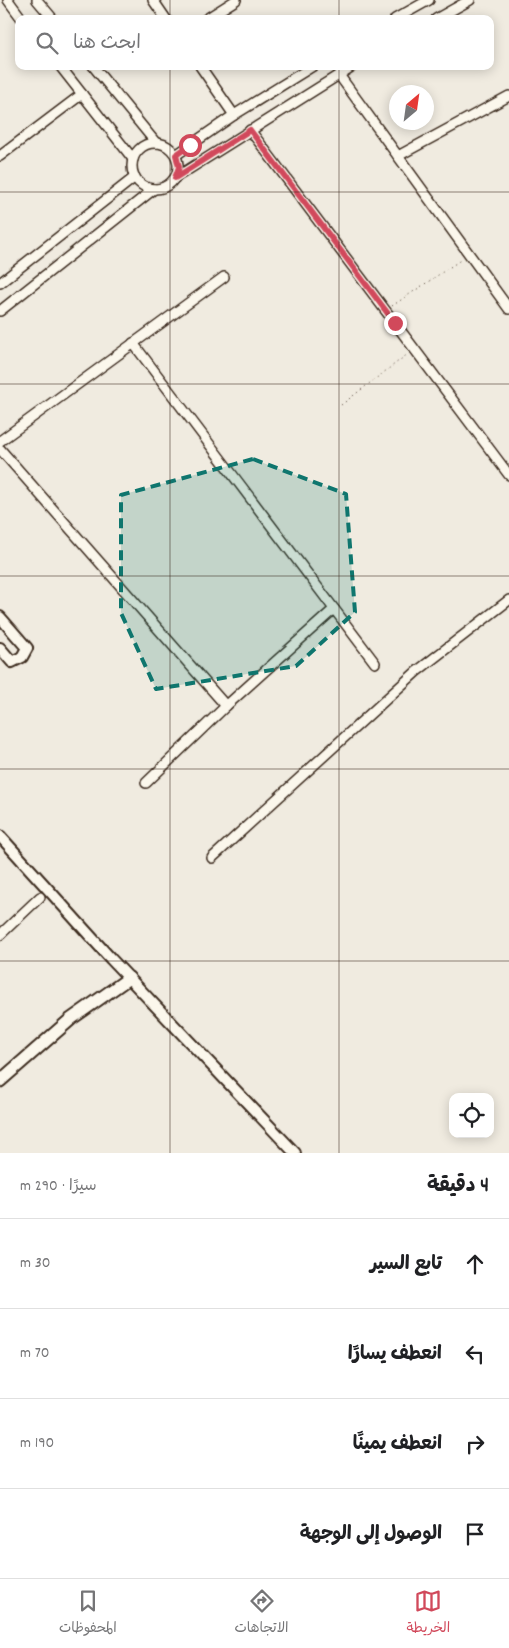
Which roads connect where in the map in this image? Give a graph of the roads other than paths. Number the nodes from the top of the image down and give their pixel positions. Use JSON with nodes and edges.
{"nodes":[{"id":1,"x":8,"y":0,"type":"edge"},
{"id":2,"x":37,"y":0,"type":"edge"},
{"id":3,"x":153,"y":0,"type":"edge"},
{"id":4,"x":236,"y":0,"type":"edge"},
{"id":5,"x":429,"y":0,"type":"edge"},
{"id":6,"x":470,"y":0,"type":"edge"},
{"id":7,"x":19,"y":15,"type":"edge"},
{"id":8,"x":50,"y":15,"type":"edge"},
{"id":9,"x":163,"y":15,"type":"edge"},
{"id":10,"x":212,"y":15,"type":"edge"},
{"id":11,"x":402,"y":15,"type":"edge"},
{"id":12,"x":443,"y":15,"type":"edge"},
{"id":13,"x":63,"y":70,"type":"edge"},
{"id":14,"x":96,"y":70,"type":"edge"},
{"id":15,"x":203,"y":70,"type":"edge"},
{"id":16,"x":307,"y":70,"type":"edge"},
{"id":17,"x":347,"y":70,"type":"edge"},
{"id":18,"x":339,"y":75,"type":"junction"},
{"id":19,"x":82,"y":94,"type":"junction"},
{"id":20,"x":509,"y":96,"type":"edge"},
{"id":21,"x":234,"y":115,"type":"junction"},
{"id":22,"x":250,"y":130,"type":"junction"},
{"id":23,"x":156,"y":143,"type":"junction"},
{"id":24,"x":176,"y":155,"type":"junction"},
{"id":25,"x":0,"y":156,"type":"edge"},
{"id":26,"x":398,"y":156,"type":"junction"},
{"id":27,"x":133,"y":159,"type":"junction"},
{"id":28,"x":135,"y":177,"type":"junction"},
{"id":29,"x":175,"y":178,"type":"junction"},
{"id":30,"x":154,"y":189,"type":"junction"},
{"id":31,"x":224,"y":276,"type":"dead end"},
{"id":32,"x":0,"y":283,"type":"edge"},
{"id":33,"x":509,"y":309,"type":"edge"},
{"id":34,"x":0,"y":311,"type":"edge"},
{"id":35,"x":133,"y":344,"type":"junction"},
{"id":36,"x":0,"y":441,"type":"edge"},
{"id":37,"x":0,"y":449,"type":"edge"},
{"id":38,"x":509,"y":475,"type":"edge"},
{"id":39,"x":509,"y":600,"type":"edge"},
{"id":40,"x":334,"y":610,"type":"junction"},
{"id":41,"x":0,"y":617,"type":"edge"},
{"id":42,"x":0,"y":648,"type":"edge"},
{"id":43,"x":375,"y":663,"type":"dead end"},
{"id":44,"x":226,"y":706,"type":"junction"},
{"id":45,"x":146,"y":783,"type":"dead end"},
{"id":46,"x":0,"y":836,"type":"edge"},
{"id":47,"x":212,"y":858,"type":"dead end"},
{"id":48,"x":40,"y":897,"type":"dead end"},
{"id":49,"x":0,"y":935,"type":"edge"},
{"id":50,"x":129,"y":978,"type":"junction"},
{"id":51,"x":0,"y":1080,"type":"edge"},
{"id":52,"x":295,"y":1153,"type":"edge"}],
"edges":[{"from":1,"to":7,"type":"street"},
{"from":2,"to":8,"type":"street"},
{"from":3,"to":9,"type":"street"},
{"from":4,"to":10,"type":"street"},
{"from":5,"to":11,"type":"street"},
{"from":6,"to":12,"type":"street"},
{"from":13,"to":19,"type":"street"},
{"from":14,"to":23,"type":"street"},
{"from":15,"to":21,"type":"street"},
{"from":16,"to":21,"type":"street"},
{"from":17,"to":18,"type":"street"},
{"from":18,"to":22,"type":"street"},
{"from":18,"to":26,"type":"street"},
{"from":19,"to":25,"type":"street"},
{"from":19,"to":27,"type":"street"},
{"from":20,"to":26,"type":"street"},
{"from":21,"to":24,"type":"street"},
{"from":22,"to":29,"type":"street"},
{"from":22,"to":38,"type":"street"},
{"from":23,"to":24,"type":"street"},
{"from":23,"to":27,"type":"street"},
{"from":24,"to":29,"type":"street"},
{"from":26,"to":33,"type":"street"},
{"from":27,"to":28,"type":"street"},
{"from":28,"to":30,"type":"street"},
{"from":28,"to":32,"type":"street"},
{"from":29,"to":30,"type":"street"},
{"from":30,"to":34,"type":"street"},
{"from":31,"to":35,"type":"street"},
{"from":35,"to":36,"type":"street"},
{"from":35,"to":40,"type":"street"},
{"from":37,"to":44,"type":"street"},
{"from":39,"to":47,"type":"street"},
{"from":40,"to":43,"type":"street"},
{"from":40,"to":44,"type":"street"},
{"from":41,"to":42,"type":"street"},
{"from":44,"to":45,"type":"street"},
{"from":46,"to":50,"type":"street"},
{"from":48,"to":49,"type":"street"},
{"from":50,"to":51,"type":"main road"},
{"from":50,"to":52,"type":"street"}]}
